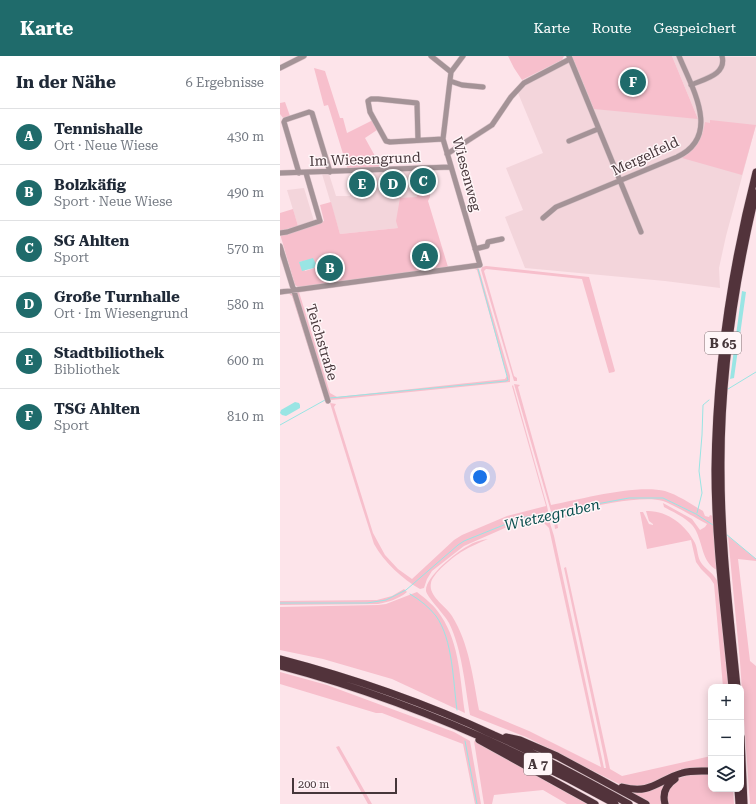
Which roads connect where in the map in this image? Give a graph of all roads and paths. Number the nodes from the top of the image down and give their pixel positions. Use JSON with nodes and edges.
{"nodes":[{"id":1,"x":304,"y":56,"type":"edge"},
{"id":2,"x":431,"y":56,"type":"edge"},
{"id":3,"x":462,"y":56,"type":"edge"},
{"id":4,"x":679,"y":56,"type":"edge"},
{"id":5,"x":722,"y":56,"type":"edge"},
{"id":6,"x":569,"y":57,"type":"edge"},
{"id":7,"x":280,"y":68,"type":"edge"},
{"id":8,"x":451,"y":72,"type":"junction"},
{"id":9,"x":450,"y":81,"type":"junction"},
{"id":10,"x":691,"y":85,"type":"junction"},
{"id":11,"x":483,"y":87,"type":"dead end"},
{"id":12,"x":598,"y":130,"type":"junction"},
{"id":13,"x":443,"y":139,"type":"junction"},
{"id":14,"x":418,"y":140,"type":"junction"},
{"id":15,"x":569,"y":141,"type":"dead end"},
{"id":16,"x":447,"y":154,"type":"junction"},
{"id":17,"x":451,"y":167,"type":"junction"},
{"id":18,"x":330,"y":172,"type":"junction"},
{"id":19,"x":756,"y":172,"type":"edge"},
{"id":20,"x":280,"y":173,"type":"edge"},
{"id":21,"x":298,"y":173,"type":"junction"},
{"id":22,"x":306,"y":173,"type":"junction"},
{"id":23,"x":620,"y":181,"type":"junction"},
{"id":24,"x":756,"y":193,"type":"edge"},
{"id":25,"x":756,"y":208,"type":"edge"},
{"id":26,"x":543,"y":218,"type":"dead end"},
{"id":27,"x":750,"y":220,"type":"junction"},
{"id":28,"x":641,"y":232,"type":"dead end"},
{"id":29,"x":280,"y":233,"type":"edge"},
{"id":30,"x":502,"y":239,"type":"dead end"},
{"id":31,"x":280,"y":246,"type":"edge"},
{"id":32,"x":475,"y":249,"type":"junction"},
{"id":33,"x":294,"y":290,"type":"junction"},
{"id":34,"x":280,"y":292,"type":"edge"},
{"id":35,"x":328,"y":401,"type":"dead end"},
{"id":36,"x":719,"y":518,"type":"junction"},
{"id":37,"x":720,"y":535,"type":"junction"},
{"id":38,"x":280,"y":659,"type":"edge"},
{"id":39,"x":280,"y":666,"type":"edge"},
{"id":40,"x":732,"y":684,"type":"edge"},
{"id":41,"x":737,"y":684,"type":"edge"},
{"id":42,"x":459,"y":727,"type":"junction"},
{"id":43,"x":494,"y":735,"type":"junction"},
{"id":44,"x":740,"y":756,"type":"edge"},
{"id":45,"x":708,"y":772,"type":"edge"},
{"id":46,"x":708,"y":772,"type":"edge"},
{"id":47,"x":612,"y":785,"type":"junction"},
{"id":48,"x":739,"y":794,"type":"edge"},
{"id":49,"x":596,"y":804,"type":"edge"},
{"id":50,"x":615,"y":804,"type":"edge"},
{"id":51,"x":629,"y":804,"type":"edge"},
{"id":52,"x":646,"y":804,"type":"edge"},
{"id":53,"x":664,"y":804,"type":"edge"},
{"id":54,"x":744,"y":804,"type":"edge"},
{"id":55,"x":748,"y":804,"type":"edge"}],
"edges":[{"from":1,"to":7,"type":"street"},
{"from":2,"to":8,"type":"street"},
{"from":3,"to":8,"type":"street"},
{"from":4,"to":10,"type":"street","name":"Mergelfeld"},
{"from":5,"to":10,"type":"street"},
{"from":6,"to":12,"type":"street"},
{"from":6,"to":16,"type":"street"},
{"from":8,"to":9,"type":"street","name":"Wiesenweg"},
{"from":9,"to":11,"type":"street"},
{"from":9,"to":13,"type":"street","name":"Wiesenweg"},
{"from":10,"to":23,"type":"street","name":"Mergelfeld"},
{"from":12,"to":15,"type":"street"},
{"from":12,"to":23,"type":"street"},
{"from":13,"to":14,"type":"street"},
{"from":13,"to":16,"type":"street","name":"Wiesenweg"},
{"from":14,"to":14,"type":"street"},
{"from":16,"to":17,"type":"street","name":"Wiesenweg"},
{"from":17,"to":18,"type":"street","name":"Im Wiesengrund"},
{"from":17,"to":32,"type":"street","name":"Wiesenweg"},
{"from":18,"to":21,"type":"street"},
{"from":18,"to":22,"type":"street","name":"Im Wiesengrund"},
{"from":19,"to":36,"type":"highway","number":"B 65"},
{"from":20,"to":21,"type":"street","name":"Im Wiesengrund"},
{"from":21,"to":22,"type":"street","name":"Im Wiesengrund"},
{"from":22,"to":29,"type":"street"},
{"from":23,"to":26,"type":"street","name":"Mergelfeld"},
{"from":23,"to":28,"type":"street"},
{"from":24,"to":27,"type":"highway","number":"B 65"},
{"from":25,"to":27,"type":"highway"},
{"from":27,"to":36,"type":"highway","number":"B 65"},
{"from":30,"to":32,"type":"street"},
{"from":31,"to":33,"type":"street","name":"Teichstraße"},
{"from":32,"to":33,"type":"street","name":"Wiesenweg"},
{"from":33,"to":34,"type":"street"},
{"from":33,"to":35,"type":"street","name":"Teichstraße"},
{"from":36,"to":37,"type":"highway","number":"B 65"},
{"from":37,"to":40,"type":"highway","number":"B 65"},
{"from":37,"to":41,"type":"highway","number":"B 65"},
{"from":38,"to":43,"type":"highway","number":"A 7"},
{"from":39,"to":42,"type":"highway","number":"A 7"},
{"from":42,"to":49,"type":"highway"},
{"from":42,"to":50,"type":"highway","number":"A 7"},
{"from":43,"to":47,"type":"highway"},
{"from":43,"to":51,"type":"highway","number":"A 7"},
{"from":44,"to":48,"type":"highway"},
{"from":45,"to":47,"type":"highway"},
{"from":46,"to":53,"type":"highway"},
{"from":47,"to":52,"type":"highway"},
{"from":48,"to":54,"type":"highway"},
{"from":48,"to":55,"type":"highway"}]}
